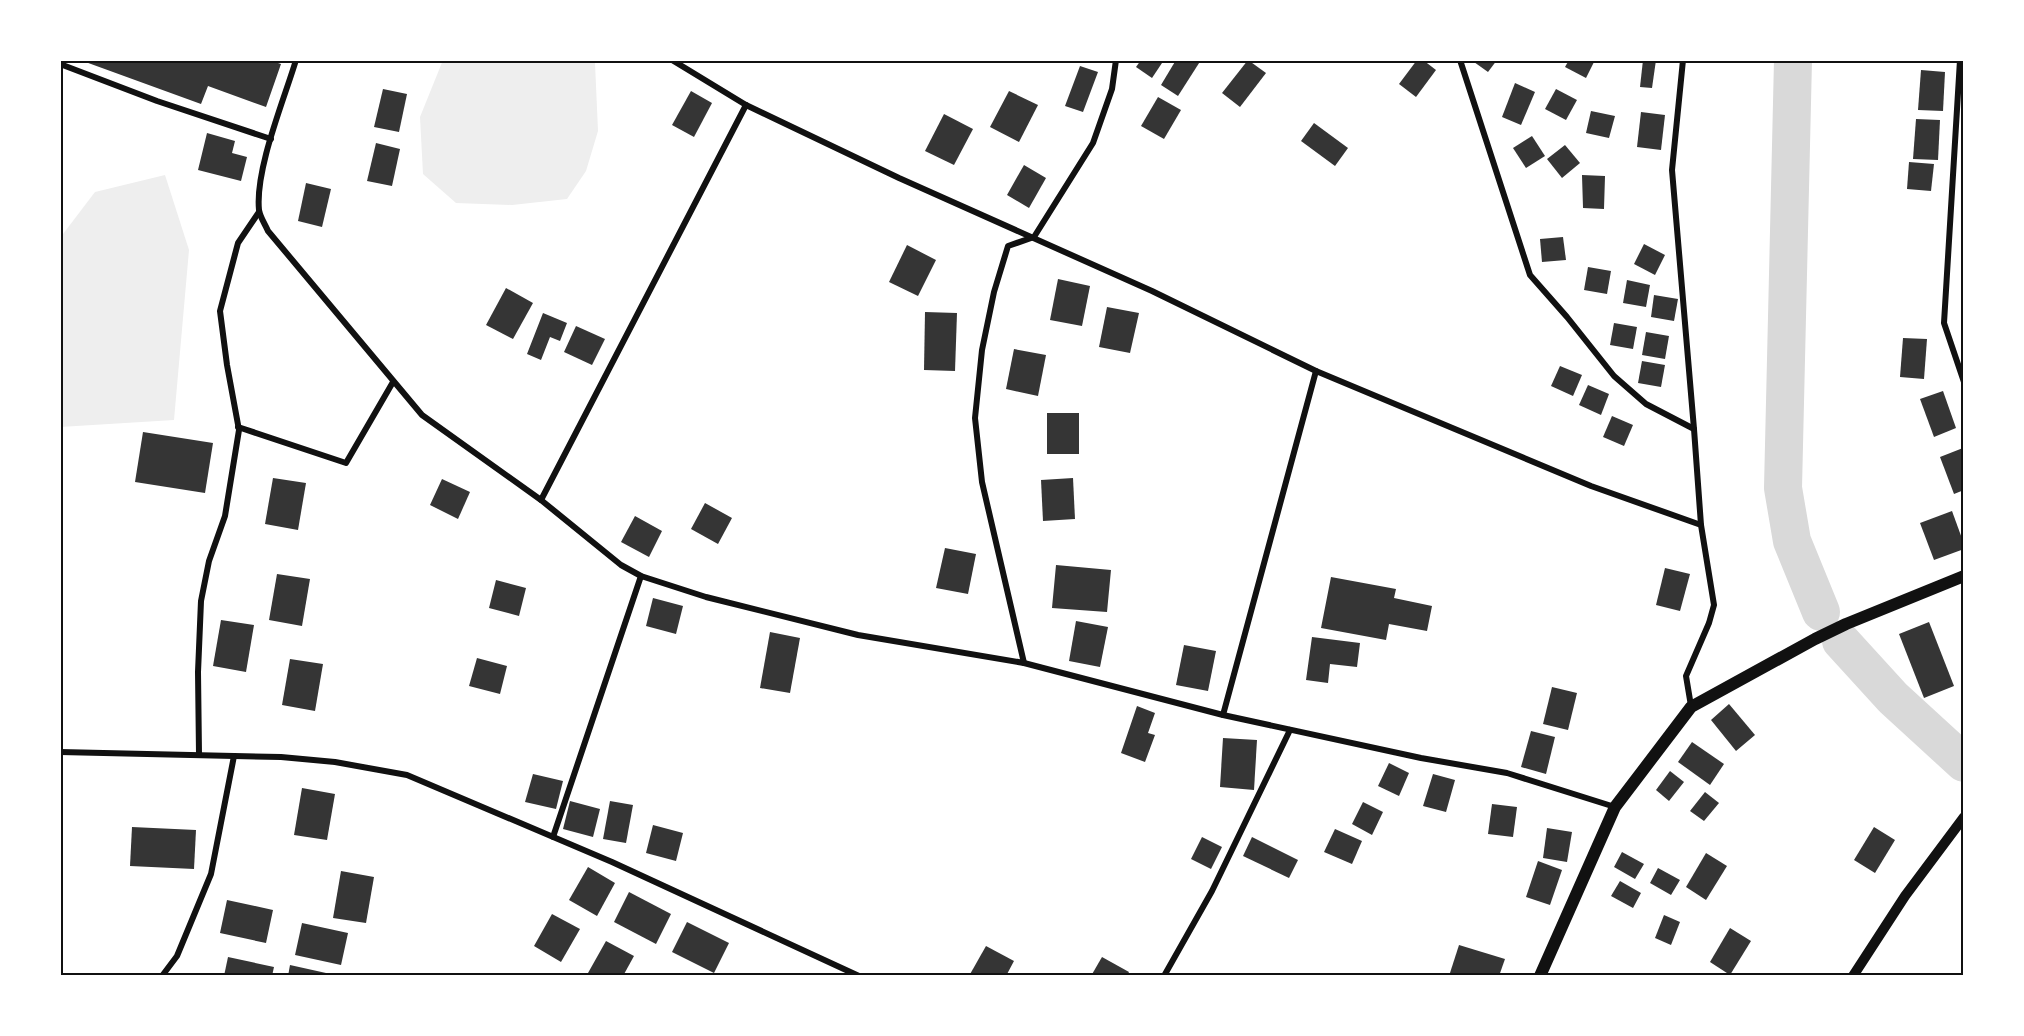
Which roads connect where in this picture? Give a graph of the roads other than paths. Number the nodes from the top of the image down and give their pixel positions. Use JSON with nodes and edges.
{"nodes":[{"id":1,"x":296,"y":60,"type":"edge"},
{"id":2,"x":672,"y":60,"type":"edge"},
{"id":3,"x":1116,"y":60,"type":"edge"},
{"id":4,"x":1460,"y":60,"type":"edge"},
{"id":5,"x":1683,"y":60,"type":"edge"},
{"id":6,"x":1960,"y":60,"type":"edge"},
{"id":7,"x":60,"y":64,"type":"edge"},
{"id":8,"x":746,"y":105,"type":"junction"},
{"id":9,"x":271,"y":139,"type":"junction"},
{"id":10,"x":259,"y":212,"type":"junction"},
{"id":11,"x":1034,"y":237,"type":"junction"},
{"id":12,"x":1316,"y":371,"type":"junction"},
{"id":13,"x":393,"y":382,"type":"junction"},
{"id":14,"x":1964,"y":382,"type":"edge"},
{"id":15,"x":238,"y":427,"type":"junction"},
{"id":16,"x":1694,"y":429,"type":"junction"},
{"id":17,"x":541,"y":500,"type":"junction"},
{"id":18,"x":1701,"y":525,"type":"junction"},
{"id":19,"x":641,"y":576,"type":"junction"},
{"id":20,"x":1964,"y":576,"type":"edge"},
{"id":21,"x":1024,"y":663,"type":"junction"},
{"id":22,"x":1691,"y":707,"type":"junction"},
{"id":23,"x":1223,"y":716,"type":"junction"},
{"id":24,"x":1290,"y":730,"type":"junction"},
{"id":25,"x":60,"y":752,"type":"edge"},
{"id":26,"x":199,"y":754,"type":"junction"},
{"id":27,"x":234,"y":756,"type":"junction"},
{"id":28,"x":1615,"y":807,"type":"junction"},
{"id":29,"x":1964,"y":817,"type":"edge"},
{"id":30,"x":553,"y":837,"type":"junction"},
{"id":31,"x":162,"y":976,"type":"edge"},
{"id":32,"x":859,"y":976,"type":"edge"},
{"id":33,"x":1164,"y":976,"type":"edge"},
{"id":34,"x":1540,"y":976,"type":"edge"},
{"id":35,"x":1853,"y":976,"type":"edge"}],
"edges":[{"from":1,"to":9,"type":"street"},
{"from":2,"to":8,"type":"street"},
{"from":3,"to":11,"type":"street"},
{"from":4,"to":16,"type":"street"},
{"from":5,"to":16,"type":"street"},
{"from":6,"to":14,"type":"street"},
{"from":7,"to":9,"type":"street"},
{"from":8,"to":11,"type":"street"},
{"from":8,"to":17,"type":"street"},
{"from":9,"to":10,"type":"street"},
{"from":10,"to":13,"type":"street"},
{"from":10,"to":15,"type":"street"},
{"from":11,"to":12,"type":"street"},
{"from":11,"to":21,"type":"street"},
{"from":12,"to":18,"type":"street"},
{"from":12,"to":23,"type":"street"},
{"from":13,"to":15,"type":"street"},
{"from":13,"to":17,"type":"street"},
{"from":15,"to":26,"type":"street"},
{"from":16,"to":18,"type":"street"},
{"from":17,"to":19,"type":"street"},
{"from":18,"to":22,"type":"street"},
{"from":19,"to":21,"type":"street"},
{"from":19,"to":30,"type":"street"},
{"from":20,"to":22,"type":"main road"},
{"from":21,"to":23,"type":"street"},
{"from":22,"to":28,"type":"main road"},
{"from":23,"to":24,"type":"street"},
{"from":24,"to":28,"type":"street"},
{"from":24,"to":33,"type":"street"},
{"from":25,"to":26,"type":"street"},
{"from":26,"to":27,"type":"street"},
{"from":27,"to":30,"type":"street"},
{"from":27,"to":31,"type":"street"},
{"from":28,"to":34,"type":"main road"},
{"from":29,"to":35,"type":"street"},
{"from":30,"to":32,"type":"street"}]}
